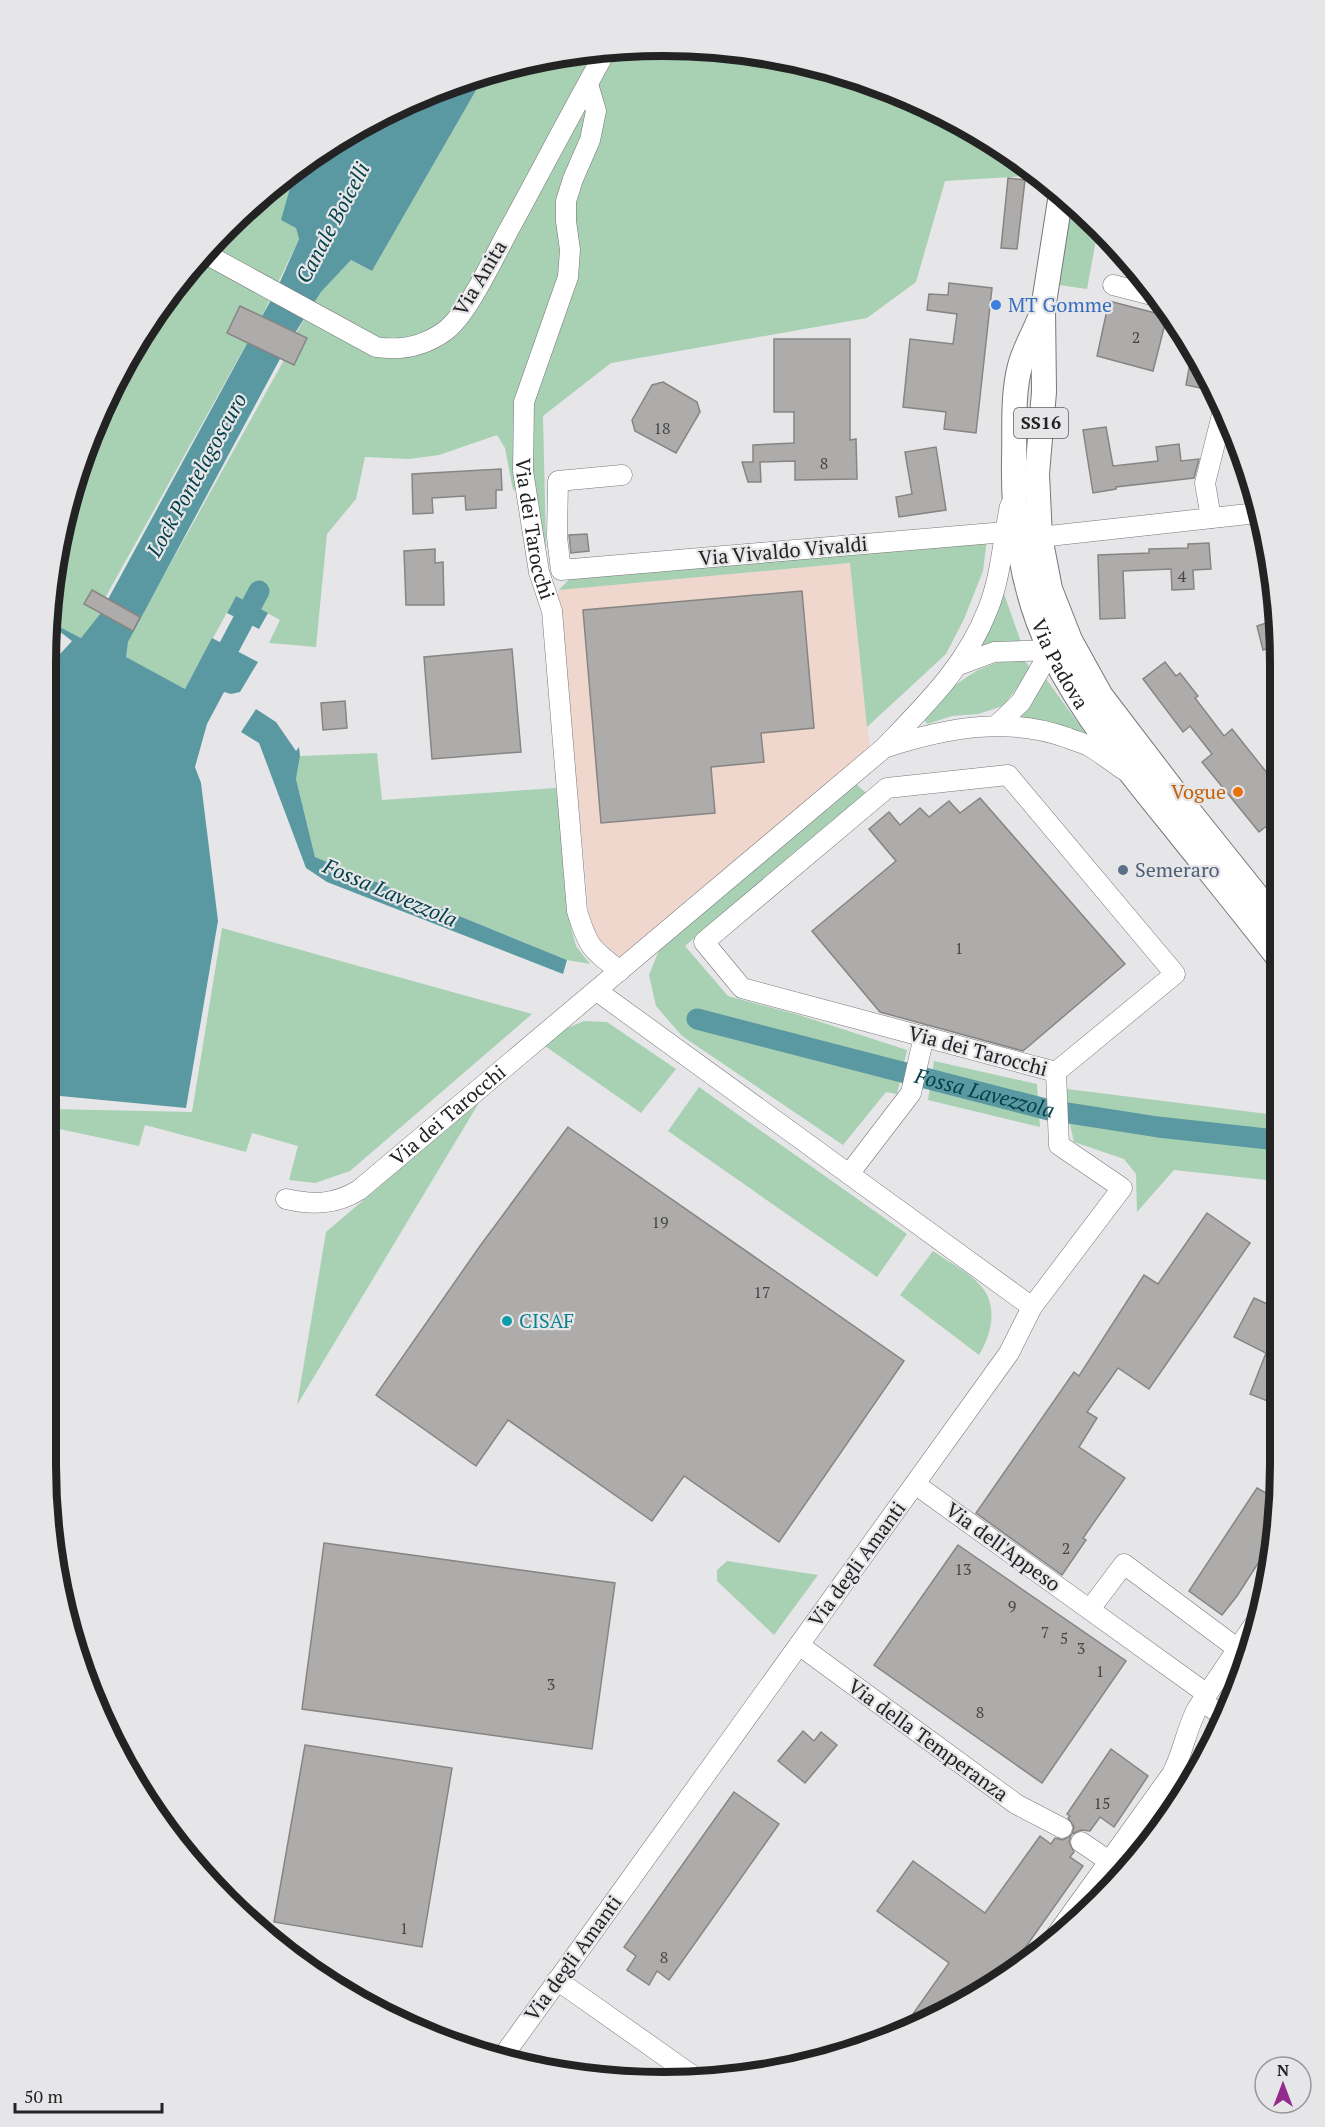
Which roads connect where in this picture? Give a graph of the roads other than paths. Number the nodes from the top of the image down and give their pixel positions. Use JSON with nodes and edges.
{"nodes":[{"id":1,"x":602,"y":59,"type":"edge"},
{"id":2,"x":588,"y":84,"type":"junction"},
{"id":3,"x":1060,"y":203,"type":"edge"},
{"id":4,"x":211,"y":257,"type":"edge"},
{"id":5,"x":1113,"y":285,"type":"dead end"},
{"id":6,"x":1144,"y":293,"type":"edge"},
{"id":7,"x":1043,"y":309,"type":"junction"},
{"id":8,"x":1220,"y":423,"type":"edge"},
{"id":9,"x":622,"y":475,"type":"dead end"},
{"id":10,"x":1251,"y":514,"type":"edge"},
{"id":11,"x":1211,"y":519,"type":"junction"},
{"id":12,"x":1021,"y":534,"type":"junction"},
{"id":13,"x":561,"y":570,"type":"junction"},
{"id":14,"x":539,"y":572,"type":"junction"},
{"id":15,"x":1060,"y":645,"type":"junction"},
{"id":16,"x":959,"y":665,"type":"junction"},
{"id":17,"x":997,"y":725,"type":"junction"},
{"id":18,"x":884,"y":748,"type":"junction"},
{"id":19,"x":865,"y":764,"type":"junction"},
{"id":20,"x":1133,"y":777,"type":"junction"},
{"id":21,"x":887,"y":788,"type":"junction"},
{"id":22,"x":1269,"y":923,"type":"edge"},
{"id":23,"x":620,"y":971,"type":"junction"},
{"id":24,"x":597,"y":991,"type":"junction"},
{"id":25,"x":924,"y":1036,"type":"junction"},
{"id":26,"x":1056,"y":1072,"type":"junction"},
{"id":27,"x":849,"y":1174,"type":"junction"},
{"id":28,"x":286,"y":1199,"type":"dead end"},
{"id":29,"x":1032,"y":1307,"type":"junction"},
{"id":30,"x":915,"y":1484,"type":"junction"},
{"id":31,"x":1090,"y":1610,"type":"junction"},
{"id":32,"x":1243,"y":1640,"type":"edge"},
{"id":33,"x":799,"y":1645,"type":"junction"},
{"id":34,"x":1238,"y":1648,"type":"junction"},
{"id":35,"x":1205,"y":1697,"type":"junction"},
{"id":36,"x":1217,"y":1710,"type":"edge"},
{"id":37,"x":1062,"y":1828,"type":"dead end"},
{"id":38,"x":1081,"y":1842,"type":"dead end"},
{"id":39,"x":1109,"y":1861,"type":"junction"},
{"id":40,"x":1072,"y":1912,"type":"edge"},
{"id":41,"x":557,"y":1980,"type":"junction"},
{"id":42,"x":506,"y":2051,"type":"edge"},
{"id":43,"x":686,"y":2071,"type":"edge"}],
"edges":[{"from":1,"to":2,"type":"street","name":"Via Anita"},
{"from":2,"to":4,"type":"street","name":"Via Anita"},
{"from":2,"to":14,"type":"street","name":"Via dei Tarocchi"},
{"from":3,"to":7,"type":"main road","name":"Via Padova","number":"SS16"},
{"from":5,"to":6,"type":"street"},
{"from":7,"to":12,"type":"main road","name":"Via Padova","number":"SS16"},
{"from":7,"to":12,"type":"main road","name":"Via Padova","number":"SS16"},
{"from":8,"to":11,"type":"street"},
{"from":9,"to":13,"type":"street"},
{"from":10,"to":11,"type":"street","name":"Via Vivaldo Vivaldi"},
{"from":11,"to":12,"type":"street","name":"Via Vivaldo Vivaldi"},
{"from":12,"to":13,"type":"street","name":"Via Vivaldo Vivaldi"},
{"from":12,"to":15,"type":"main road","name":"Via Padova"},
{"from":12,"to":16,"type":"street","name":"Via dei Tarocchi"},
{"from":13,"to":14,"type":"street","name":"Via Vivaldo Vivaldi"},
{"from":14,"to":23,"type":"street","name":"Via dei Tarocchi"},
{"from":15,"to":16,"type":"street"},
{"from":15,"to":17,"type":"street"},
{"from":15,"to":20,"type":"main road","name":"Via Padova"},
{"from":15,"to":22,"type":"main road","name":"Via Padova"},
{"from":16,"to":18,"type":"street","name":"Via dei Tarocchi"},
{"from":17,"to":18,"type":"street","name":"Via dei Tarocchi"},
{"from":17,"to":20,"type":"street","name":"Via dei Tarocchi"},
{"from":18,"to":19,"type":"street","name":"Via dei Tarocchi"},
{"from":19,"to":21,"type":"street"},
{"from":19,"to":23,"type":"street","name":"Via dei Tarocchi"},
{"from":20,"to":22,"type":"main road","name":"Via Padova"},
{"from":21,"to":25,"type":"street","name":"Via dei Tarocchi"},
{"from":21,"to":26,"type":"street","name":"Via dei Tarocchi"},
{"from":23,"to":24,"type":"street","name":"Via dei Tarocchi"},
{"from":24,"to":27,"type":"street"},
{"from":24,"to":28,"type":"street","name":"Via dei Tarocchi"},
{"from":25,"to":26,"type":"street","name":"Via dei Tarocchi"},
{"from":25,"to":27,"type":"street"},
{"from":26,"to":29,"type":"street","name":"Via degli Amanti"},
{"from":27,"to":29,"type":"street"},
{"from":29,"to":30,"type":"street","name":"Via degli Amanti"},
{"from":30,"to":31,"type":"street","name":"Via dell'Appeso"},
{"from":30,"to":33,"type":"street","name":"Via degli Amanti"},
{"from":31,"to":34,"type":"street"},
{"from":31,"to":35,"type":"street","name":"Via dell'Appeso"},
{"from":32,"to":34,"type":"street"},
{"from":33,"to":37,"type":"street","name":"Via della Temperanza"},
{"from":33,"to":41,"type":"street","name":"Via degli Amanti"},
{"from":34,"to":35,"type":"street"},
{"from":35,"to":36,"type":"street","name":"Via dell'Appeso"},
{"from":35,"to":39,"type":"street"},
{"from":38,"to":39,"type":"street"},
{"from":39,"to":40,"type":"street"},
{"from":41,"to":42,"type":"street","name":"Via degli Amanti"},
{"from":41,"to":43,"type":"street"}]}
